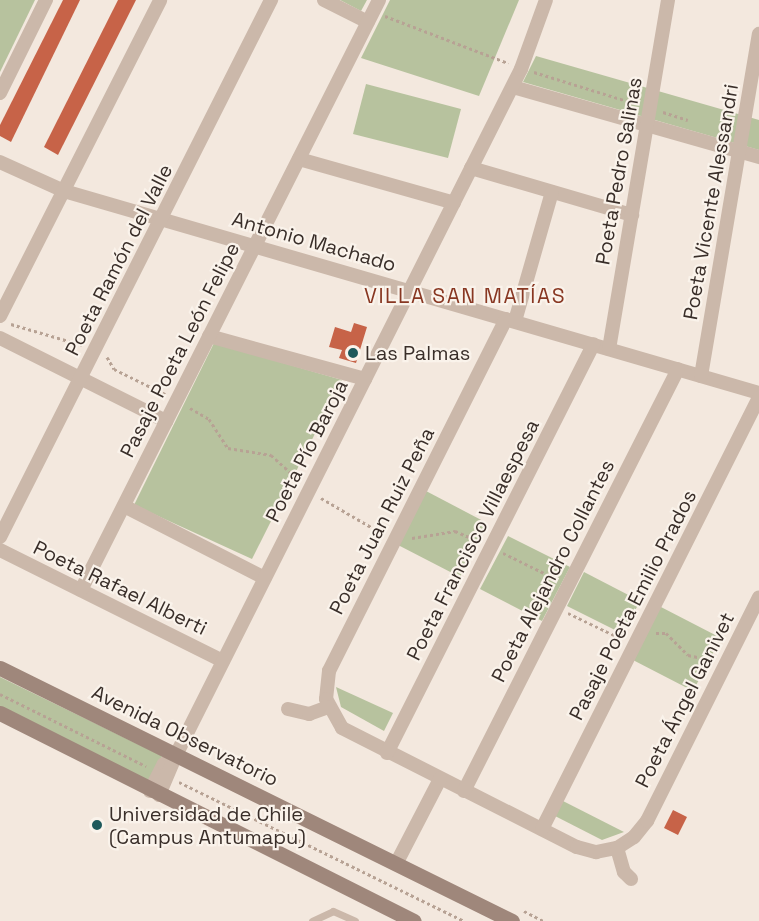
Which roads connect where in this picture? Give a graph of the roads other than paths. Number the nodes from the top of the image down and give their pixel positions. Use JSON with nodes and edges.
{"nodes":[{"id":1,"x":46,"y":0,"type":"edge"},
{"id":2,"x":160,"y":0,"type":"edge"},
{"id":3,"x":271,"y":0,"type":"edge"},
{"id":4,"x":324,"y":0,"type":"edge"},
{"id":5,"x":546,"y":0,"type":"edge"},
{"id":6,"x":668,"y":0,"type":"edge"},
{"id":7,"x":373,"y":11,"type":"edge"},
{"id":8,"x":759,"y":34,"type":"edge"},
{"id":9,"x":513,"y":87,"type":"junction"},
{"id":10,"x":0,"y":93,"type":"edge"},
{"id":11,"x":647,"y":125,"type":"junction"},
{"id":12,"x":739,"y":152,"type":"junction"},
{"id":13,"x":759,"y":157,"type":"edge"},
{"id":14,"x":299,"y":159,"type":"junction"},
{"id":15,"x":0,"y":162,"type":"edge"},
{"id":16,"x":471,"y":168,"type":"junction"},
{"id":17,"x":64,"y":191,"type":"junction"},
{"id":18,"x":552,"y":192,"type":"junction"},
{"id":19,"x":454,"y":203,"type":"junction"},
{"id":20,"x":632,"y":215,"type":"junction"},
{"id":21,"x":162,"y":218,"type":"junction"},
{"id":22,"x":255,"y":245,"type":"junction"},
{"id":23,"x":410,"y":291,"type":"junction"},
{"id":24,"x":3,"y":319,"type":"edge"},
{"id":25,"x":510,"y":320,"type":"junction"},
{"id":26,"x":209,"y":336,"type":"junction"},
{"id":27,"x":0,"y":338,"type":"edge"},
{"id":28,"x":594,"y":344,"type":"junction"},
{"id":29,"x":609,"y":349,"type":"junction"},
{"id":30,"x":678,"y":369,"type":"junction"},
{"id":31,"x":701,"y":376,"type":"junction"},
{"id":32,"x":81,"y":378,"type":"junction"},
{"id":33,"x":366,"y":379,"type":"junction"},
{"id":34,"x":759,"y":393,"type":"edge"},
{"id":35,"x":759,"y":398,"type":"edge"},
{"id":36,"x":166,"y":421,"type":"junction"},
{"id":37,"x":124,"y":506,"type":"junction"},
{"id":38,"x":0,"y":537,"type":"edge"},
{"id":39,"x":0,"y":550,"type":"edge"},
{"id":40,"x":265,"y":578,"type":"junction"},
{"id":41,"x":81,"y":590,"type":"junction"},
{"id":42,"x":759,"y":597,"type":"edge"},
{"id":43,"x":223,"y":661,"type":"junction"},
{"id":44,"x":0,"y":668,"type":"edge"},
{"id":45,"x":328,"y":707,"type":"junction"},
{"id":46,"x":288,"y":709,"type":"dead end"},
{"id":47,"x":0,"y":713,"type":"edge"},
{"id":48,"x":387,"y":753,"type":"junction"},
{"id":49,"x":176,"y":755,"type":"junction"},
{"id":50,"x":440,"y":779,"type":"junction"},
{"id":51,"x":464,"y":791,"type":"junction"},
{"id":52,"x":155,"y":793,"type":"junction"},
{"id":53,"x":542,"y":829,"type":"junction"},
{"id":54,"x":617,"y":848,"type":"junction"},
{"id":55,"x":396,"y":864,"type":"junction"},
{"id":56,"x":632,"y":879,"type":"dead end"},
{"id":57,"x":312,"y":921,"type":"edge"},
{"id":58,"x":355,"y":921,"type":"edge"},
{"id":59,"x":414,"y":921,"type":"edge"},
{"id":60,"x":512,"y":921,"type":"edge"}],
"edges":[{"from":1,"to":10,"type":"street"},
{"from":2,"to":17,"type":"street"},
{"from":3,"to":21,"type":"street","name":"Poeta Ramón del Valle"},
{"from":4,"to":7,"type":"street"},
{"from":5,"to":9,"type":"street","name":"Poeta Pío Baroja"},
{"from":6,"to":11,"type":"street","name":"Poeta Pedro Salinas"},
{"from":7,"to":14,"type":"street","name":"Pasaje Poeta León Felipe"},
{"from":8,"to":12,"type":"street","name":"Poeta Vicente Alessandri"},
{"from":9,"to":11,"type":"street"},
{"from":9,"to":16,"type":"street","name":"Poeta Pío Baroja"},
{"from":11,"to":12,"type":"street"},
{"from":11,"to":20,"type":"street","name":"Poeta Pedro Salinas"},
{"from":12,"to":13,"type":"street"},
{"from":12,"to":31,"type":"street","name":"Poeta Vicente Alessandri"},
{"from":14,"to":19,"type":"street"},
{"from":14,"to":22,"type":"street","name":"Pasaje Poeta León Felipe"},
{"from":15,"to":17,"type":"street","name":"Antonio Machado"},
{"from":16,"to":18,"type":"street"},
{"from":16,"to":19,"type":"street","name":"Poeta Pío Baroja"},
{"from":17,"to":21,"type":"street","name":"Antonio Machado"},
{"from":17,"to":24,"type":"street"},
{"from":18,"to":20,"type":"street"},
{"from":18,"to":25,"type":"street","name":"Poeta Juan Ruiz Peña"},
{"from":19,"to":23,"type":"street","name":"Poeta Pío Baroja"},
{"from":20,"to":29,"type":"street","name":"Poeta Pedro Salinas"},
{"from":21,"to":22,"type":"street","name":"Antonio Machado"},
{"from":21,"to":32,"type":"street","name":"Poeta Ramón del Valle"},
{"from":22,"to":23,"type":"street","name":"Antonio Machado"},
{"from":22,"to":26,"type":"street","name":"Pasaje Poeta León Felipe"},
{"from":23,"to":25,"type":"street","name":"Antonio Machado"},
{"from":23,"to":33,"type":"street","name":"Poeta Pío Baroja"},
{"from":25,"to":28,"type":"street","name":"Antonio Machado"},
{"from":25,"to":45,"type":"street","name":"Poeta Juan Ruiz Peña"},
{"from":26,"to":33,"type":"street"},
{"from":26,"to":36,"type":"street","name":"Pasaje Poeta León Felipe"},
{"from":27,"to":32,"type":"street"},
{"from":28,"to":29,"type":"street","name":"Antonio Machado"},
{"from":28,"to":48,"type":"street","name":"Poeta Francisco Villaespesa"},
{"from":29,"to":30,"type":"street","name":"Antonio Machado"},
{"from":30,"to":31,"type":"street","name":"Antonio Machado"},
{"from":30,"to":51,"type":"street","name":"Poeta Alejandro Collantes"},
{"from":31,"to":34,"type":"street","name":"Antonio Machado"},
{"from":32,"to":36,"type":"street"},
{"from":32,"to":38,"type":"street","name":"Poeta Ramón del Valle"},
{"from":33,"to":40,"type":"street","name":"Poeta Pío Baroja"},
{"from":35,"to":53,"type":"street","name":"Pasaje Poeta Emilio Prados"},
{"from":36,"to":37,"type":"street","name":"Pasaje Poeta León Felipe"},
{"from":37,"to":40,"type":"street"},
{"from":37,"to":41,"type":"street","name":"Pasaje Poeta León Felipe"},
{"from":39,"to":41,"type":"street","name":"Poeta Rafael Alberti"},
{"from":40,"to":43,"type":"street","name":"Poeta Pío Baroja"},
{"from":41,"to":43,"type":"street","name":"Poeta Rafael Alberti"},
{"from":42,"to":54,"type":"street","name":"Poeta Ángel Ganivet"},
{"from":43,"to":49,"type":"street","name":"Poeta Pío Baroja"},
{"from":44,"to":49,"type":"main road","name":"Avenida Observatorio"},
{"from":45,"to":46,"type":"street"},
{"from":45,"to":48,"type":"street"},
{"from":47,"to":52,"type":"main road"},
{"from":48,"to":50,"type":"street"},
{"from":49,"to":52,"type":"street","name":"Poeta Pío Baroja"},
{"from":49,"to":55,"type":"main road","name":"Avenida Observatorio"},
{"from":50,"to":51,"type":"street"},
{"from":50,"to":55,"type":"street"},
{"from":51,"to":53,"type":"street"},
{"from":52,"to":59,"type":"main road"},
{"from":53,"to":54,"type":"street"},
{"from":54,"to":56,"type":"street"},
{"from":55,"to":60,"type":"main road","name":"Avenida Observatorio"},
{"from":57,"to":58,"type":"lane"}]}
